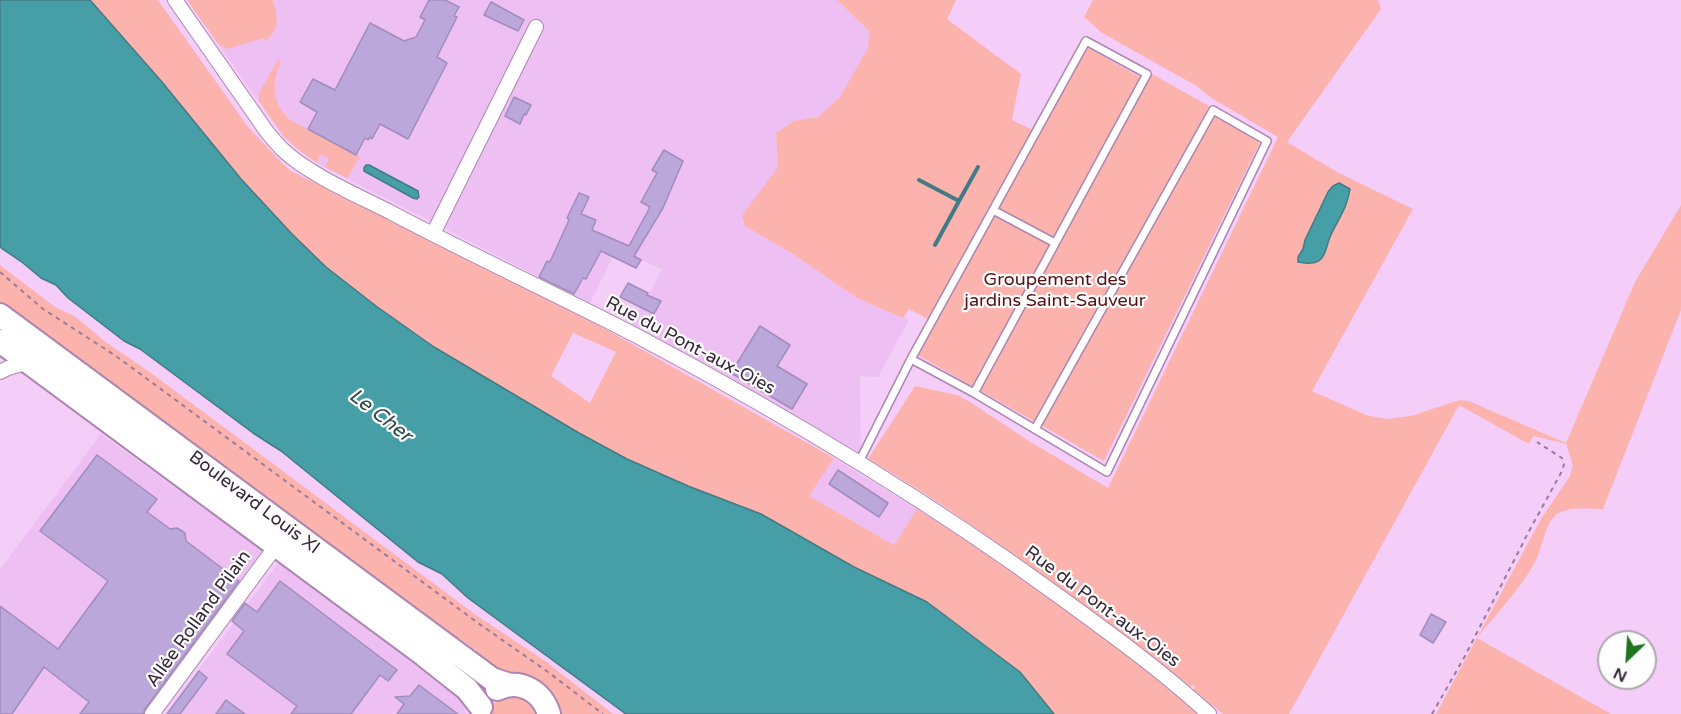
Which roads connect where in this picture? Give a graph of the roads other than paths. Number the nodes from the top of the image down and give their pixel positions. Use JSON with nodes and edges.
{"nodes":[{"id":1,"x":175,"y":0,"type":"edge"},
{"id":2,"x":536,"y":27,"type":"dead end"},
{"id":3,"x":993,"y":210,"type":"junction"},
{"id":4,"x":433,"y":234,"type":"junction"},
{"id":5,"x":1055,"y":243,"type":"junction"},
{"id":6,"x":0,"y":315,"type":"edge"},
{"id":7,"x":0,"y":341,"type":"edge"},
{"id":8,"x":911,"y":359,"type":"junction"},
{"id":9,"x":29,"y":362,"type":"junction"},
{"id":10,"x":0,"y":372,"type":"edge"},
{"id":11,"x":974,"y":393,"type":"junction"},
{"id":12,"x":1035,"y":429,"type":"junction"},
{"id":13,"x":859,"y":462,"type":"junction"},
{"id":14,"x":276,"y":546,"type":"junction"},
{"id":15,"x":510,"y":685,"type":"junction"},
{"id":16,"x":480,"y":710,"type":"edge"},
{"id":17,"x":152,"y":714,"type":"edge"},
{"id":18,"x":549,"y":714,"type":"edge"},
{"id":19,"x":1209,"y":714,"type":"edge"}],
"edges":[{"from":1,"to":4,"type":"street","name":"Rue du Pont-aux-Oies"},
{"from":2,"to":4,"type":"street"},
{"from":3,"to":5,"type":"lane"},
{"from":3,"to":5,"type":"lane"},
{"from":3,"to":8,"type":"lane"},
{"from":4,"to":13,"type":"street","name":"Rue du Pont-aux-Oies"},
{"from":5,"to":11,"type":"lane"},
{"from":6,"to":15,"type":"main road","name":"Boulevard Louis XI"},
{"from":7,"to":9,"type":"main road","name":"Boulevard Louis XI"},
{"from":8,"to":11,"type":"lane"},
{"from":8,"to":13,"type":"lane"},
{"from":9,"to":10,"type":"street"},
{"from":9,"to":14,"type":"main road","name":"Boulevard Louis XI"},
{"from":11,"to":12,"type":"lane"},
{"from":12,"to":12,"type":"lane"},
{"from":13,"to":19,"type":"street","name":"Rue du Pont-aux-Oies"},
{"from":14,"to":16,"type":"main road","name":"Boulevard Louis XI"},
{"from":14,"to":17,"type":"street","name":"Allée Rolland Pilain"},
{"from":15,"to":16,"type":"main road"},
{"from":15,"to":18,"type":"main road","name":"Boulevard Louis XI"}]}
